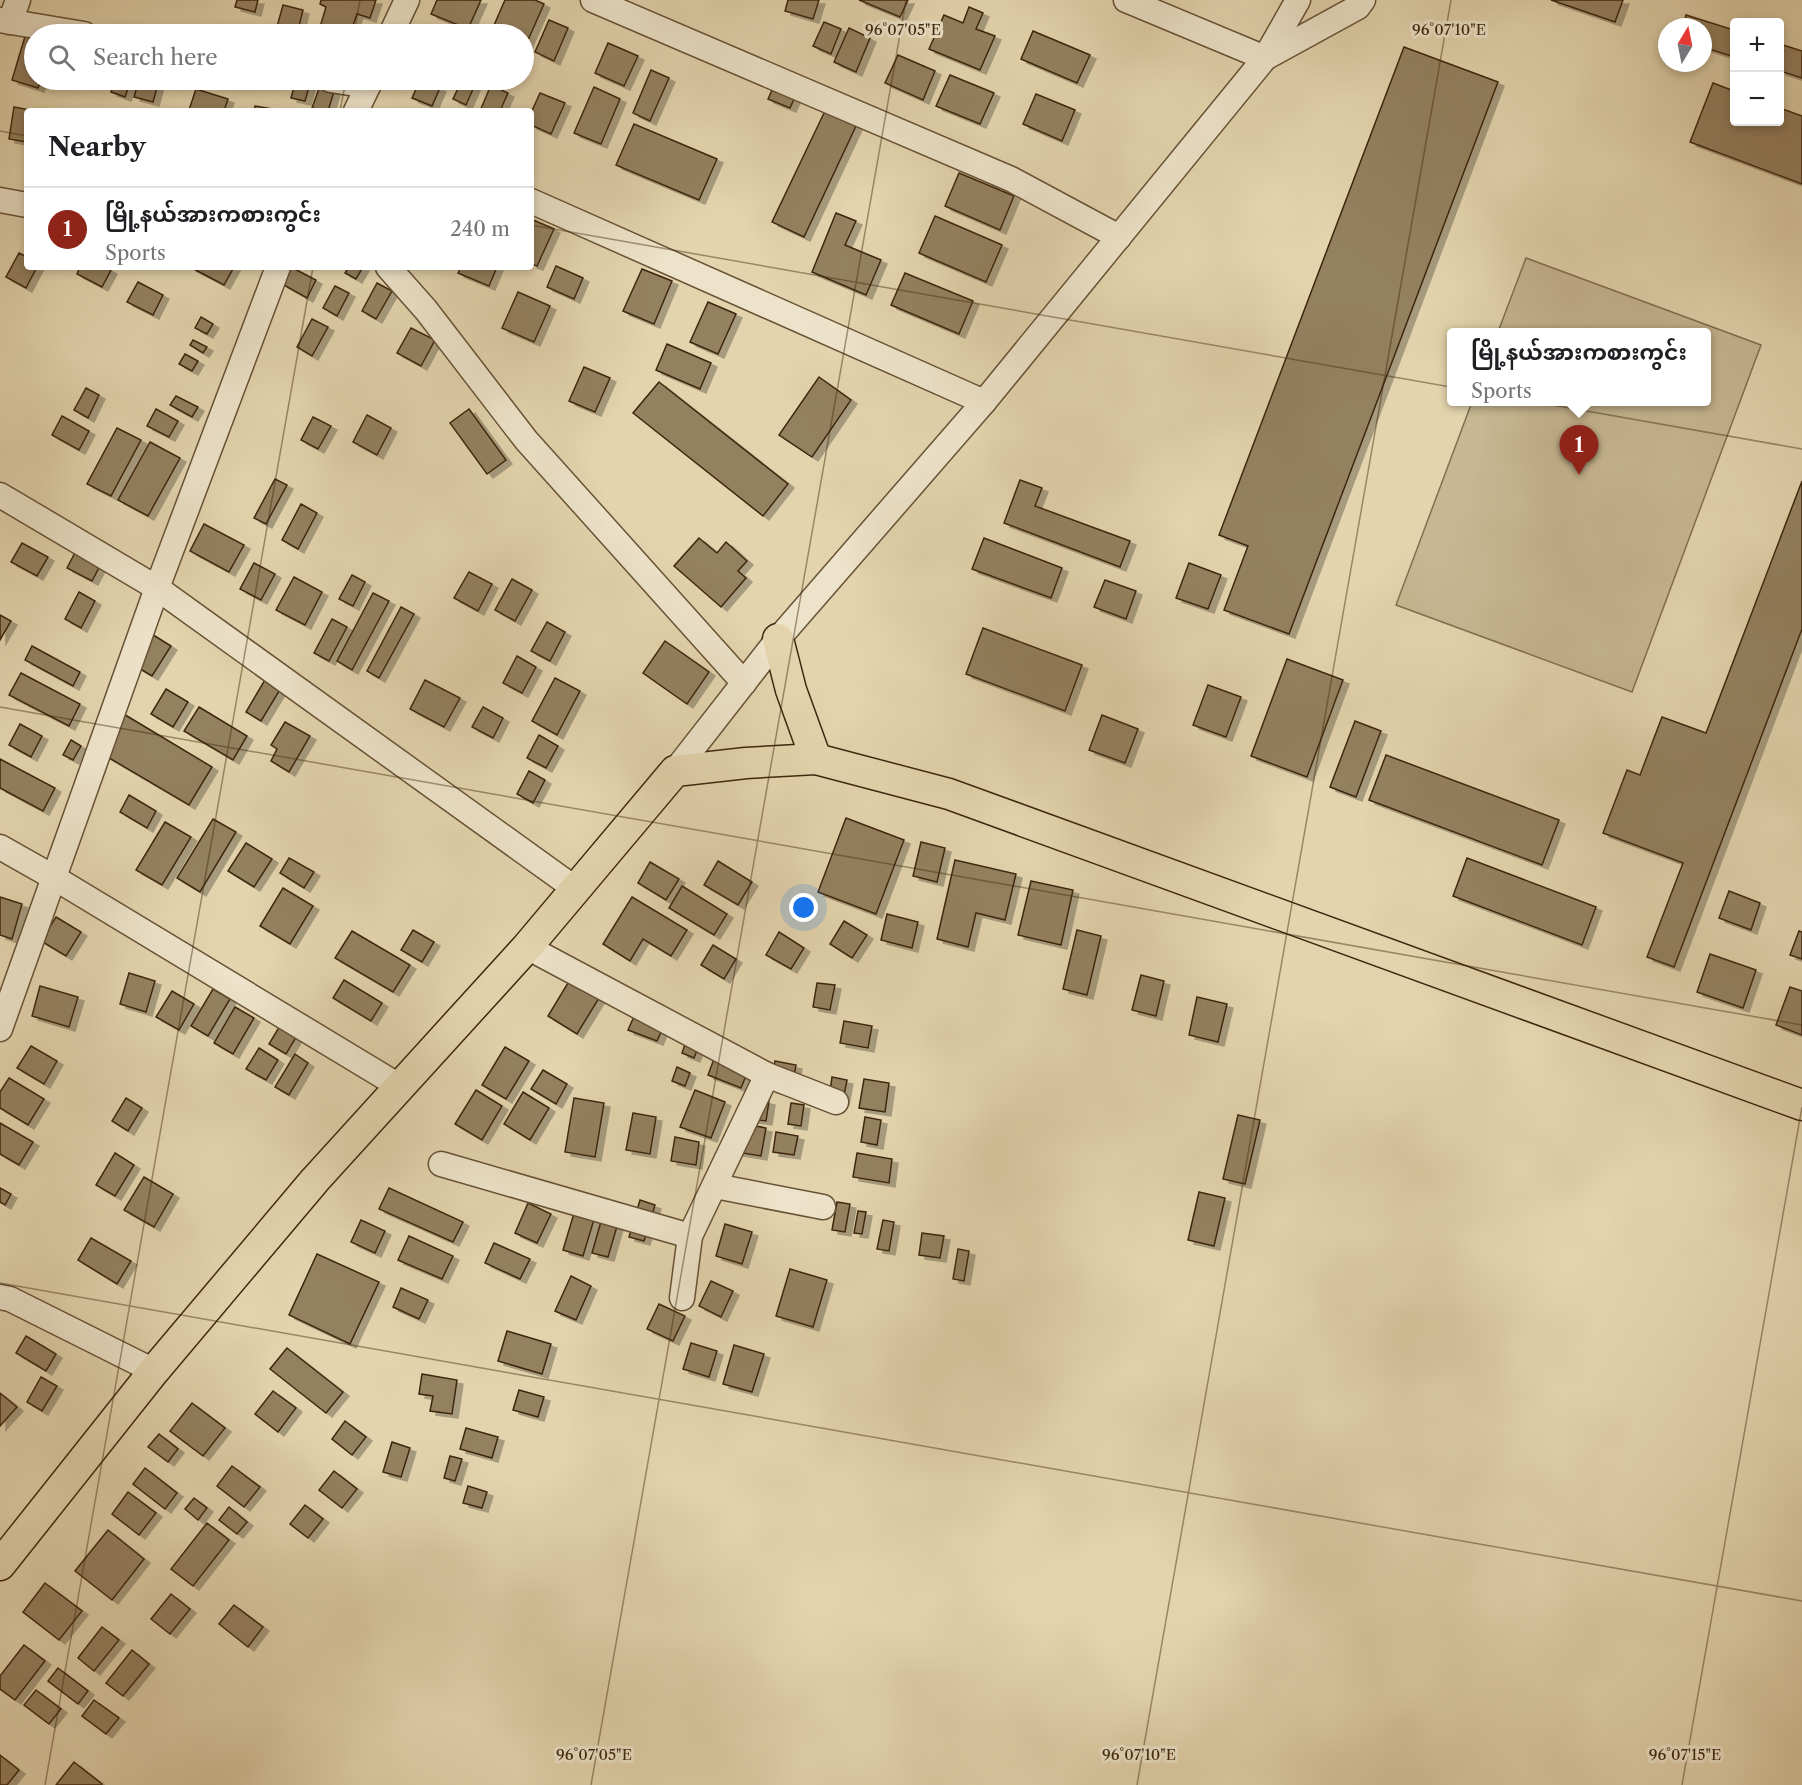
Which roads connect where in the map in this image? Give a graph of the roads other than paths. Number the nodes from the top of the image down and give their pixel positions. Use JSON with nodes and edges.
{"nodes":[{"id":1,"x":407,"y":0,"type":"edge"},
{"id":2,"x":593,"y":0,"type":"edge"},
{"id":3,"x":1126,"y":0,"type":"edge"},
{"id":4,"x":1298,"y":0,"type":"edge"},
{"id":5,"x":1363,"y":0,"type":"edge"},
{"id":6,"x":9,"y":14,"type":"edge"},
{"id":7,"x":46,"y":24,"type":"edge"},
{"id":8,"x":396,"y":24,"type":"edge"},
{"id":9,"x":1265,"y":58,"type":"junction"},
{"id":10,"x":366,"y":90,"type":"edge"},
{"id":11,"x":357,"y":108,"type":"edge"},
{"id":12,"x":0,"y":200,"type":"edge"},
{"id":13,"x":534,"y":202,"type":"edge"},
{"id":14,"x":24,"y":204,"type":"edge"},
{"id":15,"x":1119,"y":237,"type":"junction"},
{"id":16,"x":277,"y":270,"type":"edge"},
{"id":17,"x":391,"y":270,"type":"edge"},
{"id":18,"x":984,"y":402,"type":"junction"},
{"id":19,"x":0,"y":495,"type":"edge"},
{"id":20,"x":157,"y":588,"type":"junction"},
{"id":21,"x":778,"y":639,"type":"junction"},
{"id":22,"x":744,"y":683,"type":"junction"},
{"id":23,"x":816,"y":759,"type":"junction"},
{"id":24,"x":675,"y":771,"type":"junction"},
{"id":25,"x":0,"y":847,"type":"edge"},
{"id":26,"x":53,"y":878,"type":"junction"},
{"id":27,"x":577,"y":890,"type":"junction"},
{"id":28,"x":527,"y":947,"type":"junction"},
{"id":29,"x":0,"y":1029,"type":"edge"},
{"id":30,"x":767,"y":1075,"type":"junction"},
{"id":31,"x":399,"y":1086,"type":"junction"},
{"id":32,"x":836,"y":1102,"type":"dead end"},
{"id":33,"x":1802,"y":1105,"type":"edge"},
{"id":34,"x":441,"y":1164,"type":"dead end"},
{"id":35,"x":715,"y":1186,"type":"junction"},
{"id":36,"x":824,"y":1207,"type":"dead end"},
{"id":37,"x":690,"y":1236,"type":"junction"},
{"id":38,"x":0,"y":1297,"type":"edge"},
{"id":39,"x":682,"y":1298,"type":"dead end"},
{"id":40,"x":154,"y":1371,"type":"junction"},
{"id":41,"x":0,"y":1565,"type":"edge"}],
"edges":[{"from":1,"to":8,"type":"street"},
{"from":2,"to":15,"type":"street"},
{"from":3,"to":9,"type":"street"},
{"from":4,"to":9,"type":"street"},
{"from":5,"to":9,"type":"street"},
{"from":6,"to":7,"type":"street"},
{"from":9,"to":15,"type":"street"},
{"from":10,"to":11,"type":"street"},
{"from":12,"to":14,"type":"street"},
{"from":13,"to":18,"type":"street"},
{"from":15,"to":18,"type":"street"},
{"from":16,"to":20,"type":"street"},
{"from":17,"to":22,"type":"street"},
{"from":18,"to":21,"type":"street"},
{"from":19,"to":20,"type":"street"},
{"from":20,"to":26,"type":"street"},
{"from":20,"to":27,"type":"street"},
{"from":21,"to":22,"type":"street"},
{"from":21,"to":23,"type":"main road"},
{"from":22,"to":24,"type":"street"},
{"from":23,"to":24,"type":"main road"},
{"from":23,"to":33,"type":"main road"},
{"from":24,"to":27,"type":"main road"},
{"from":25,"to":26,"type":"street"},
{"from":26,"to":29,"type":"street"},
{"from":26,"to":31,"type":"street"},
{"from":27,"to":28,"type":"main road"},
{"from":28,"to":30,"type":"street"},
{"from":28,"to":31,"type":"main road"},
{"from":30,"to":32,"type":"street"},
{"from":30,"to":35,"type":"street"},
{"from":31,"to":40,"type":"main road"},
{"from":34,"to":37,"type":"street"},
{"from":35,"to":36,"type":"street"},
{"from":35,"to":37,"type":"street"},
{"from":37,"to":39,"type":"street"},
{"from":38,"to":40,"type":"street"},
{"from":40,"to":41,"type":"main road"}]}
